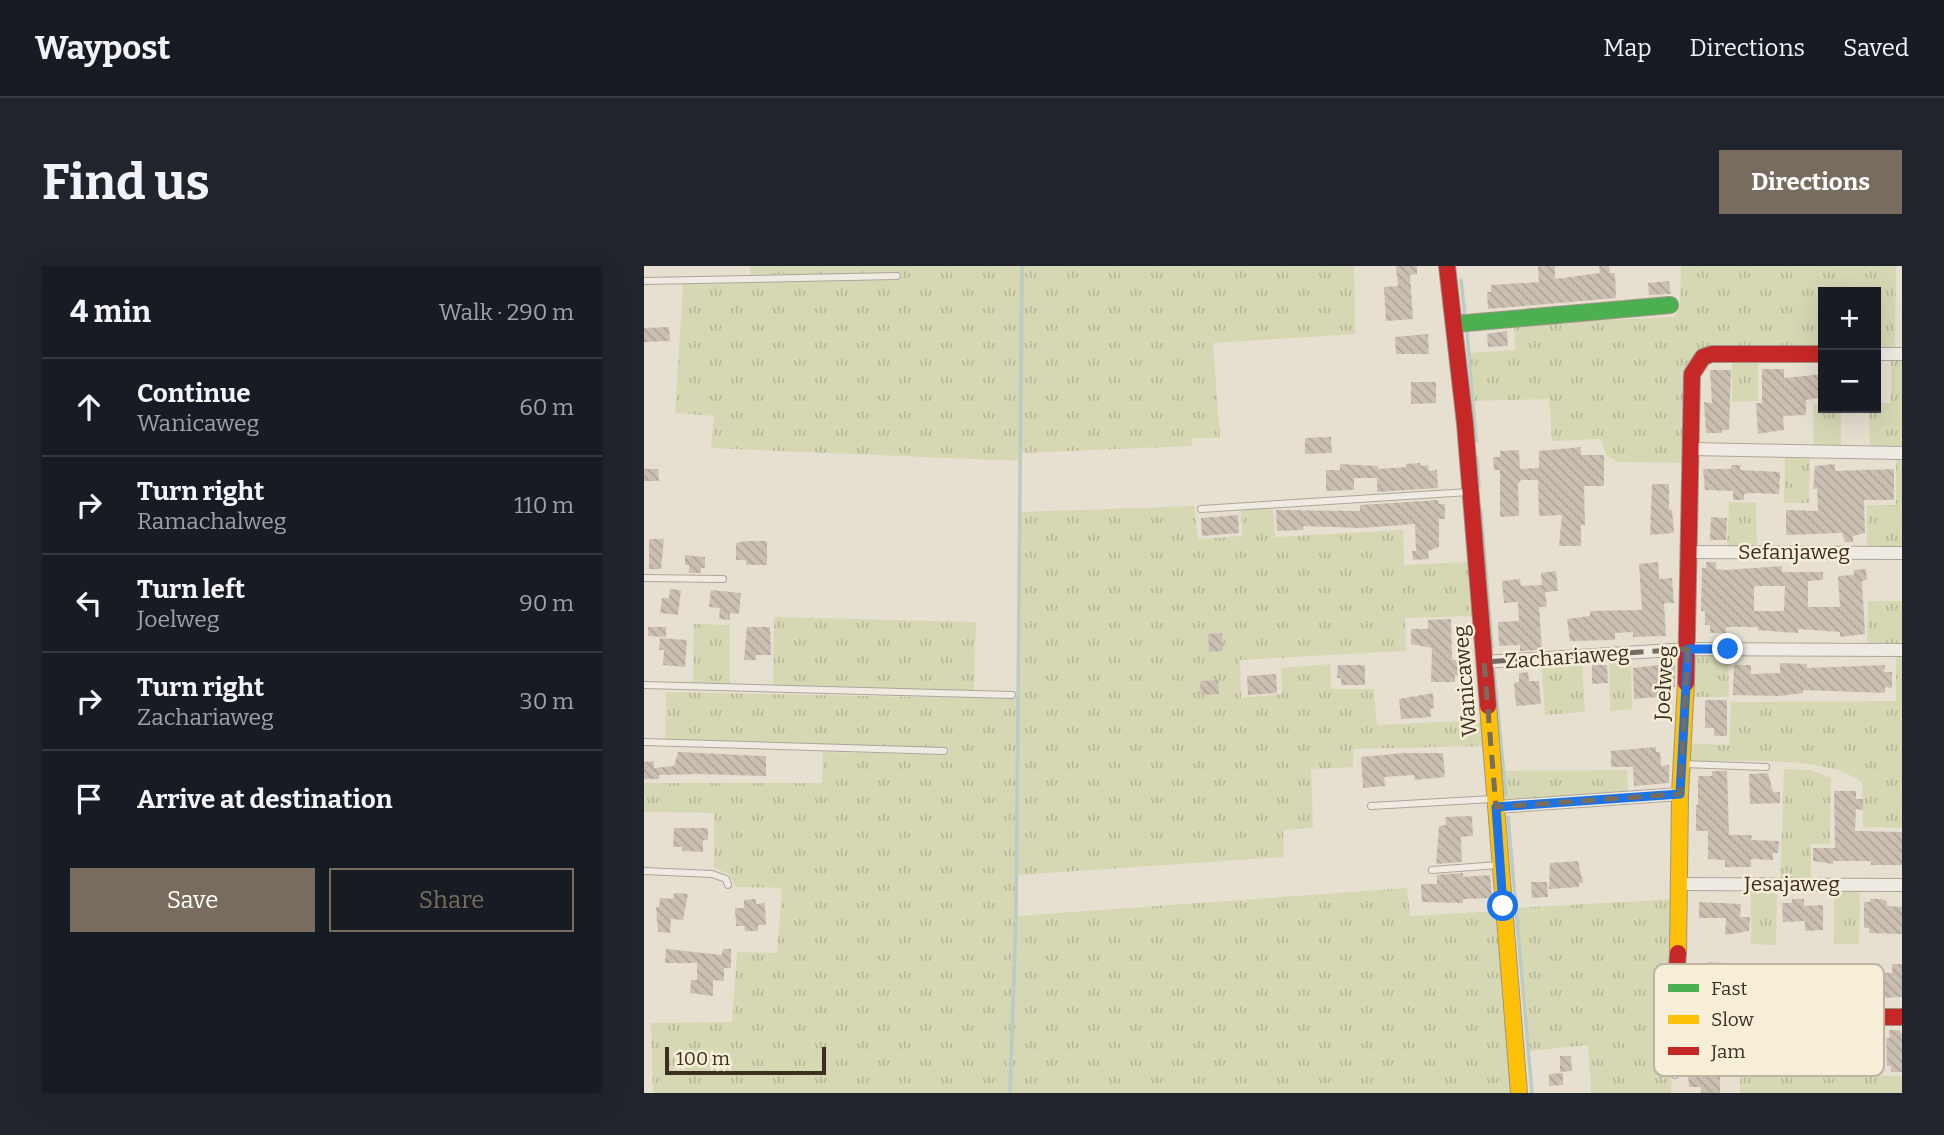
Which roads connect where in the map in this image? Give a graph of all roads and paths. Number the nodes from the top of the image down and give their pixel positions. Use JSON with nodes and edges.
{"nodes":[{"id":1,"x":1447,"y":266,"type":"edge"},
{"id":2,"x":897,"y":276,"type":"dead end"},
{"id":3,"x":644,"y":281,"type":"edge"},
{"id":4,"x":1670,"y":305,"type":"dead end"},
{"id":5,"x":1455,"y":324,"type":"junction"},
{"id":6,"x":1818,"y":354,"type":"edge"},
{"id":7,"x":1881,"y":354,"type":"edge"},
{"id":8,"x":1902,"y":354,"type":"edge"},
{"id":9,"x":1691,"y":449,"type":"junction"},
{"id":10,"x":1902,"y":453,"type":"edge"},
{"id":11,"x":1471,"y":492,"type":"junction"},
{"id":12,"x":1201,"y":509,"type":"dead end"},
{"id":13,"x":1687,"y":552,"type":"junction"},
{"id":14,"x":1902,"y":553,"type":"edge"},
{"id":15,"x":644,"y":578,"type":"edge"},
{"id":16,"x":723,"y":579,"type":"dead end"},
{"id":17,"x":1688,"y":649,"type":"junction"},
{"id":18,"x":1902,"y":650,"type":"edge"},
{"id":19,"x":1484,"y":662,"type":"junction"},
{"id":20,"x":644,"y":684,"type":"edge"},
{"id":21,"x":1012,"y":695,"type":"dead end"},
{"id":22,"x":644,"y":742,"type":"edge"},
{"id":23,"x":944,"y":751,"type":"dead end"},
{"id":24,"x":1681,"y":764,"type":"junction"},
{"id":25,"x":1766,"y":766,"type":"dead end"},
{"id":26,"x":1680,"y":794,"type":"junction"},
{"id":27,"x":1496,"y":803,"type":"junction"},
{"id":28,"x":1371,"y":806,"type":"dead end"},
{"id":29,"x":1500,"y":865,"type":"junction"},
{"id":30,"x":1432,"y":870,"type":"dead end"},
{"id":31,"x":644,"y":871,"type":"edge"},
{"id":32,"x":1681,"y":884,"type":"junction"},
{"id":33,"x":728,"y":885,"type":"dead end"},
{"id":34,"x":1902,"y":885,"type":"edge"},
{"id":35,"x":1680,"y":964,"type":"edge"},
{"id":36,"x":1884,"y":1017,"type":"edge"},
{"id":37,"x":1902,"y":1017,"type":"edge"},
{"id":38,"x":1519,"y":1093,"type":"edge"}],
"edges":[{"from":1,"to":5,"type":"street","name":"Wanicaweg"},
{"from":2,"to":3,"type":"lane"},
{"from":4,"to":5,"type":"street"},
{"from":5,"to":11,"type":"street","name":"Wanicaweg"},
{"from":6,"to":9,"type":"street","name":"Joelweg"},
{"from":7,"to":8,"type":"street"},
{"from":9,"to":10,"type":"street"},
{"from":9,"to":13,"type":"street","name":"Joelweg"},
{"from":11,"to":12,"type":"lane"},
{"from":11,"to":19,"type":"street","name":"Wanicaweg"},
{"from":13,"to":14,"type":"street","name":"Sefanjaweg"},
{"from":13,"to":17,"type":"street","name":"Joelweg"},
{"from":15,"to":16,"type":"lane"},
{"from":17,"to":18,"type":"street","name":"Zachariaweg"},
{"from":17,"to":19,"type":"street","name":"Zachariaweg"},
{"from":17,"to":24,"type":"street","name":"Joelweg"},
{"from":19,"to":27,"type":"street","name":"Wanicaweg"},
{"from":20,"to":21,"type":"lane"},
{"from":22,"to":23,"type":"lane"},
{"from":24,"to":25,"type":"lane"},
{"from":24,"to":26,"type":"street","name":"Joelweg"},
{"from":26,"to":27,"type":"street"},
{"from":26,"to":32,"type":"street","name":"Joelweg"},
{"from":27,"to":28,"type":"lane"},
{"from":27,"to":29,"type":"street","name":"Wanicaweg"},
{"from":29,"to":30,"type":"lane"},
{"from":29,"to":38,"type":"street","name":"Wanicaweg"},
{"from":31,"to":33,"type":"lane"},
{"from":32,"to":34,"type":"street","name":"Jesajaweg"},
{"from":32,"to":35,"type":"street","name":"Joelweg"},
{"from":36,"to":37,"type":"street"}]}
